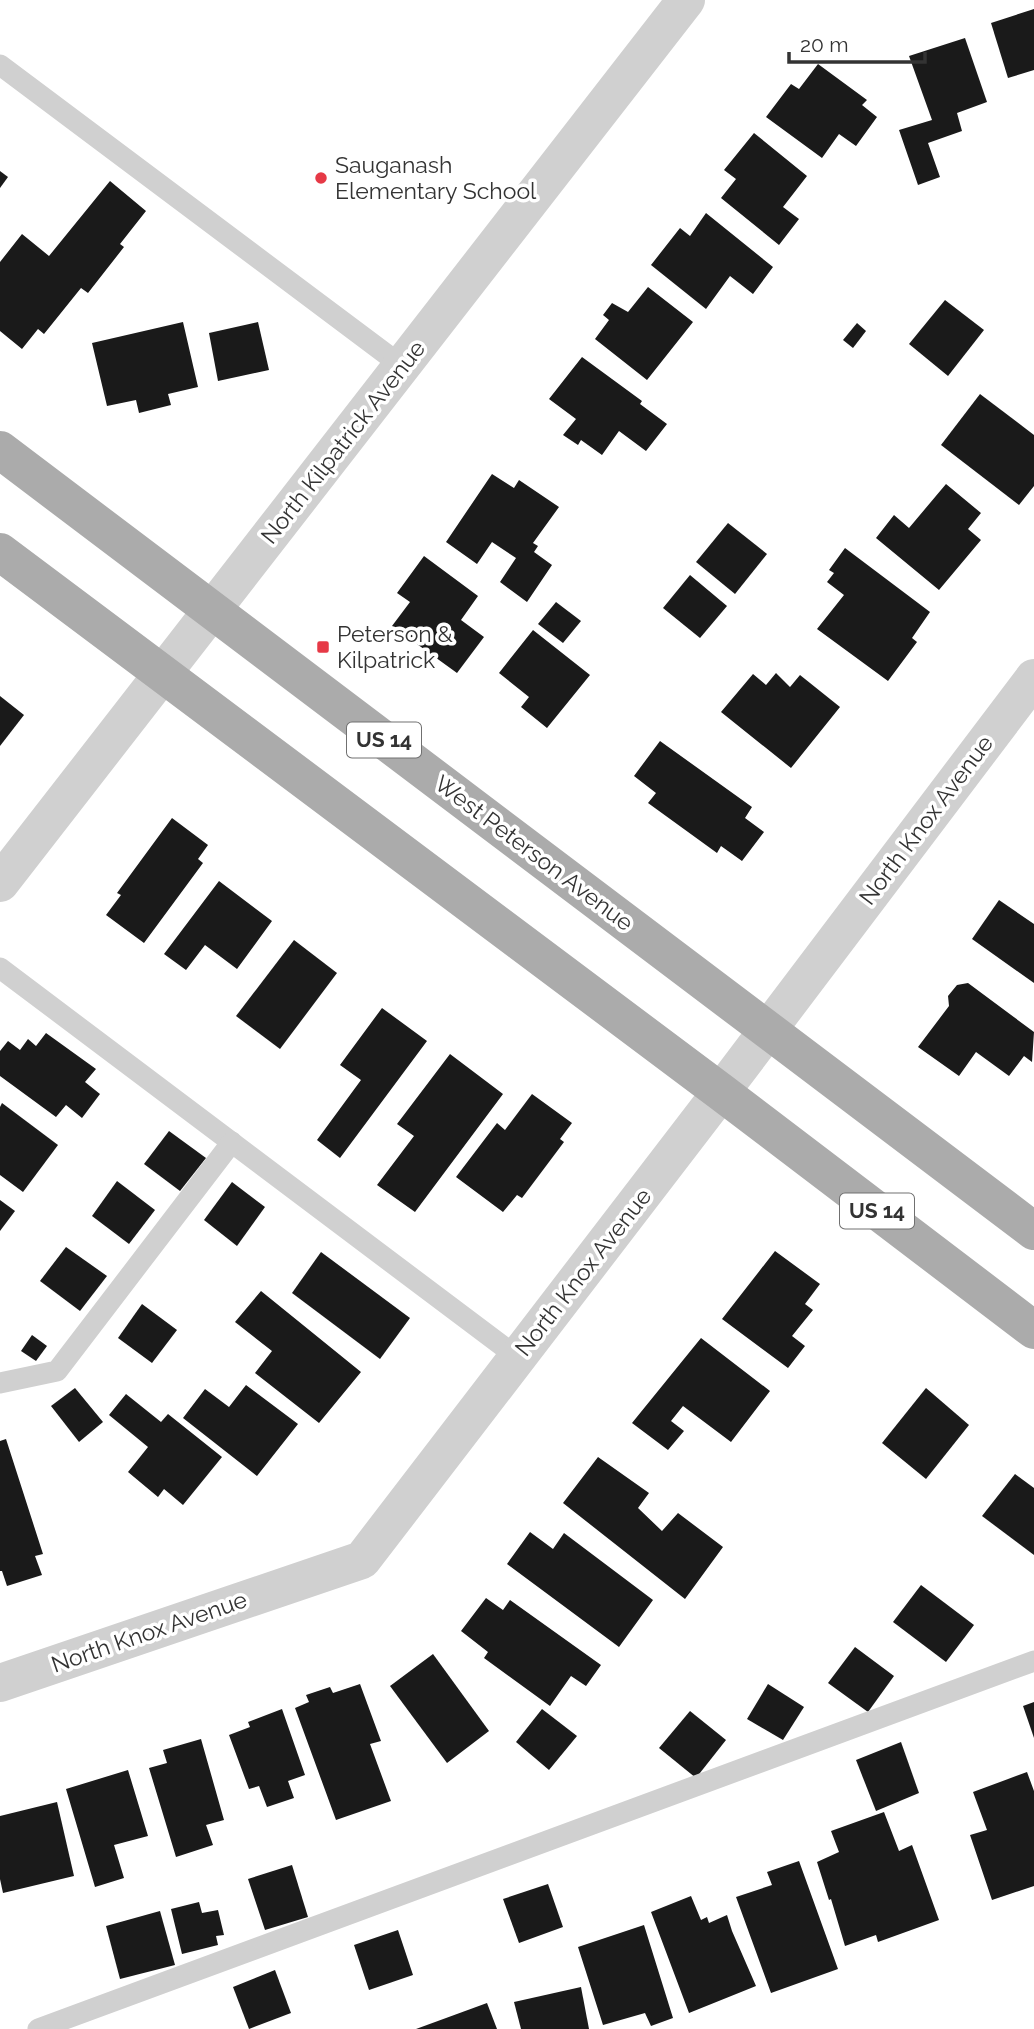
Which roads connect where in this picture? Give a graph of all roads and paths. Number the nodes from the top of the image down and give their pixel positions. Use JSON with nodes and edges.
{"nodes":[{"id":1,"x":686,"y":0,"type":"edge"},
{"id":2,"x":0,"y":65,"type":"edge"},
{"id":3,"x":402,"y":366,"type":"junction"},
{"id":4,"x":0,"y":450,"type":"edge"},
{"id":5,"x":0,"y":552,"type":"edge"},
{"id":6,"x":212,"y":611,"type":"junction"},
{"id":7,"x":162,"y":674,"type":"junction"},
{"id":8,"x":1034,"y":678,"type":"edge"},
{"id":9,"x":0,"y":883,"type":"edge"},
{"id":10,"x":0,"y":968,"type":"edge"},
{"id":11,"x":768,"y":1031,"type":"junction"},
{"id":12,"x":721,"y":1092,"type":"junction"},
{"id":13,"x":232,"y":1142,"type":"junction"},
{"id":14,"x":1034,"y":1231,"type":"edge"},
{"id":15,"x":1034,"y":1330,"type":"edge"},
{"id":16,"x":517,"y":1357,"type":"junction"},
{"id":17,"x":0,"y":1383,"type":"edge"},
{"id":18,"x":1034,"y":1661,"type":"edge"},
{"id":19,"x":0,"y":1683,"type":"edge"},
{"id":20,"x":38,"y":2029,"type":"edge"}],
"edges":[{"from":1,"to":3,"type":"street","name":"North Kilpatrick Avenue"},
{"from":2,"to":3,"type":"lane"},
{"from":3,"to":6,"type":"street","name":"North Kilpatrick Avenue"},
{"from":4,"to":6,"type":"main road","name":"West Peterson Avenue","number":"US 14"},
{"from":5,"to":7,"type":"main road","number":"US 14"},
{"from":6,"to":7,"type":"street","name":"North Kilpatrick Avenue"},
{"from":6,"to":11,"type":"main road","name":"West Peterson Avenue","number":"US 14"},
{"from":7,"to":9,"type":"street","name":"North Kilpatrick Avenue"},
{"from":7,"to":12,"type":"main road","number":"US 14"},
{"from":8,"to":11,"type":"street","name":"North Knox Avenue"},
{"from":10,"to":13,"type":"lane"},
{"from":11,"to":12,"type":"street","name":"North Knox Avenue"},
{"from":11,"to":14,"type":"main road","name":"West Peterson Avenue","number":"US 14"},
{"from":12,"to":15,"type":"main road","number":"US 14"},
{"from":12,"to":16,"type":"street","name":"North Knox Avenue"},
{"from":13,"to":16,"type":"lane"},
{"from":13,"to":17,"type":"lane"},
{"from":16,"to":19,"type":"street","name":"North Knox Avenue"},
{"from":18,"to":20,"type":"lane"}]}
